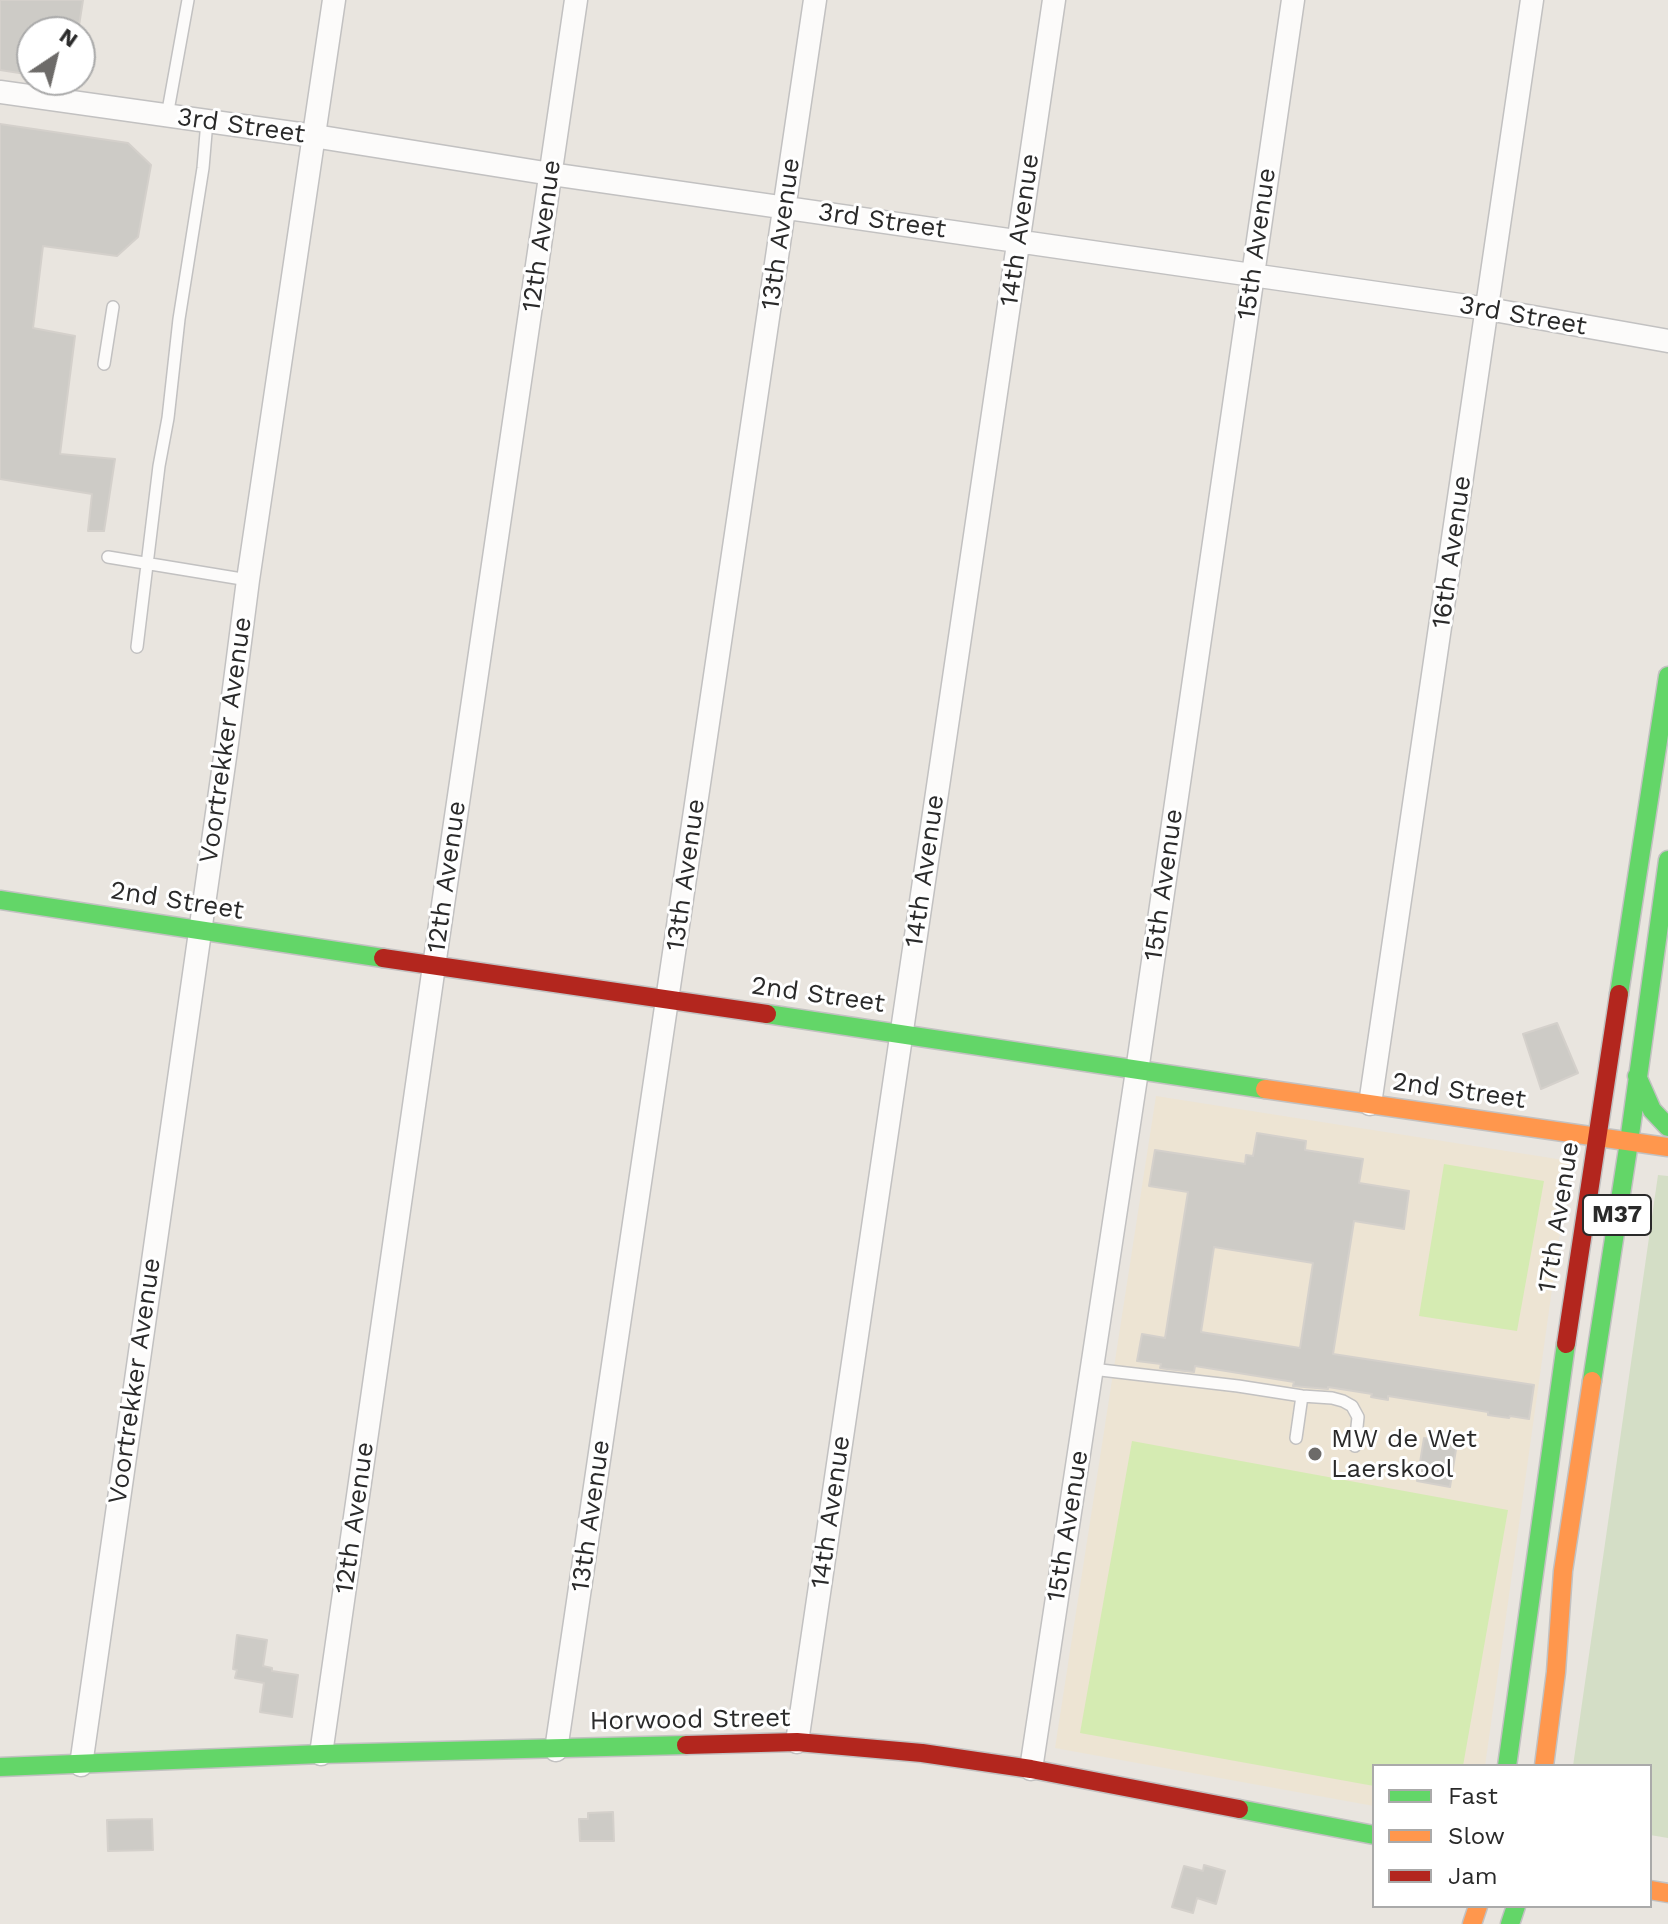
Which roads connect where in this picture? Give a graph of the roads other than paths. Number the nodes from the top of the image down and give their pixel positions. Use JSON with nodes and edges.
{"nodes":[{"id":1,"x":188,"y":0,"type":"edge"},
{"id":2,"x":334,"y":0,"type":"edge"},
{"id":3,"x":576,"y":0,"type":"edge"},
{"id":4,"x":815,"y":0,"type":"edge"},
{"id":5,"x":1054,"y":0,"type":"edge"},
{"id":6,"x":1293,"y":0,"type":"edge"},
{"id":7,"x":1532,"y":0,"type":"edge"},
{"id":8,"x":0,"y":92,"type":"edge"},
{"id":9,"x":167,"y":116,"type":"junction"},
{"id":10,"x":207,"y":121,"type":"junction"},
{"id":11,"x":314,"y":136,"type":"junction"},
{"id":12,"x":551,"y":174,"type":"junction"},
{"id":13,"x":785,"y":207,"type":"junction"},
{"id":14,"x":1018,"y":240,"type":"junction"},
{"id":15,"x":1252,"y":275,"type":"junction"},
{"id":16,"x":113,"y":307,"type":"dead end"},
{"id":17,"x":1488,"y":309,"type":"junction"},
{"id":18,"x":1668,"y":341,"type":"edge"},
{"id":19,"x":104,"y":364,"type":"dead end"},
{"id":20,"x":108,"y":557,"type":"dead end"},
{"id":21,"x":146,"y":562,"type":"junction"},
{"id":22,"x":248,"y":580,"type":"junction"},
{"id":23,"x":137,"y":647,"type":"dead end"},
{"id":24,"x":1668,"y":676,"type":"edge"},
{"id":25,"x":1668,"y":860,"type":"edge"},
{"id":26,"x":0,"y":900,"type":"edge"},
{"id":27,"x":200,"y":931,"type":"junction"},
{"id":28,"x":434,"y":966,"type":"junction"},
{"id":29,"x":668,"y":999,"type":"junction"},
{"id":30,"x":901,"y":1033,"type":"junction"},
{"id":31,"x":1137,"y":1071,"type":"junction"},
{"id":32,"x":1637,"y":1076,"type":"junction"},
{"id":33,"x":1370,"y":1104,"type":"junction"},
{"id":34,"x":1668,"y":1127,"type":"edge"},
{"id":35,"x":1598,"y":1138,"type":"junction"},
{"id":36,"x":1629,"y":1142,"type":"junction"},
{"id":37,"x":1668,"y":1147,"type":"edge"},
{"id":38,"x":1092,"y":1369,"type":"junction"},
{"id":39,"x":1302,"y":1396,"type":"junction"},
{"id":40,"x":1296,"y":1438,"type":"dead end"},
{"id":41,"x":1355,"y":1446,"type":"dead end"},
{"id":42,"x":797,"y":1742,"type":"junction"},
{"id":43,"x":556,"y":1750,"type":"junction"},
{"id":44,"x":321,"y":1754,"type":"junction"},
{"id":45,"x":1507,"y":1764,"type":"edge"},
{"id":46,"x":1544,"y":1764,"type":"edge"},
{"id":47,"x":81,"y":1765,"type":"junction"},
{"id":48,"x":0,"y":1767,"type":"edge"},
{"id":49,"x":1031,"y":1769,"type":"junction"},
{"id":50,"x":1372,"y":1835,"type":"edge"}],
"edges":[{"from":1,"to":9,"type":"lane"},
{"from":2,"to":11,"type":"street","name":"Voortrekker Avenue"},
{"from":3,"to":12,"type":"street","name":"12th Avenue"},
{"from":4,"to":13,"type":"street","name":"13th Avenue"},
{"from":5,"to":14,"type":"street","name":"14th Avenue"},
{"from":6,"to":15,"type":"street","name":"15th Avenue"},
{"from":7,"to":17,"type":"street","name":"16th Avenue"},
{"from":8,"to":9,"type":"street","name":"3rd Street"},
{"from":9,"to":10,"type":"street","name":"3rd Street"},
{"from":10,"to":11,"type":"street","name":"3rd Street"},
{"from":10,"to":21,"type":"lane"},
{"from":11,"to":12,"type":"street","name":"3rd Street"},
{"from":11,"to":22,"type":"street","name":"Voortrekker Avenue"},
{"from":12,"to":13,"type":"street","name":"3rd Street"},
{"from":12,"to":28,"type":"street","name":"12th Avenue"},
{"from":13,"to":14,"type":"street","name":"3rd Street"},
{"from":13,"to":29,"type":"street","name":"13th Avenue"},
{"from":14,"to":15,"type":"street","name":"3rd Street"},
{"from":14,"to":30,"type":"street","name":"14th Avenue"},
{"from":15,"to":17,"type":"street","name":"3rd Street"},
{"from":15,"to":31,"type":"street","name":"15th Avenue"},
{"from":16,"to":19,"type":"lane"},
{"from":17,"to":18,"type":"street","name":"3rd Street"},
{"from":17,"to":33,"type":"street","name":"16th Avenue"},
{"from":20,"to":21,"type":"lane"},
{"from":21,"to":22,"type":"lane"},
{"from":21,"to":23,"type":"lane"},
{"from":22,"to":27,"type":"street","name":"Voortrekker Avenue"},
{"from":24,"to":35,"type":"main road","name":"17th Avenue","number":"M37"},
{"from":25,"to":32,"type":"main road","number":"M37"},
{"from":26,"to":27,"type":"main road","name":"2nd Street"},
{"from":27,"to":28,"type":"main road","name":"2nd Street"},
{"from":27,"to":47,"type":"street","name":"Voortrekker Avenue"},
{"from":28,"to":29,"type":"main road","name":"2nd Street"},
{"from":28,"to":44,"type":"street","name":"12th Avenue"},
{"from":29,"to":30,"type":"main road","name":"2nd Street"},
{"from":29,"to":43,"type":"street","name":"13th Avenue"},
{"from":30,"to":31,"type":"main road","name":"2nd Street"},
{"from":30,"to":42,"type":"street","name":"14th Avenue"},
{"from":31,"to":33,"type":"main road","name":"2nd Street"},
{"from":31,"to":38,"type":"street","name":"15th Avenue"},
{"from":32,"to":34,"type":"main road"},
{"from":32,"to":36,"type":"main road","number":"M37"},
{"from":33,"to":35,"type":"main road","name":"2nd Street"},
{"from":35,"to":36,"type":"main road","name":"2nd Street"},
{"from":35,"to":45,"type":"main road","name":"17th Avenue","number":"M37"},
{"from":36,"to":37,"type":"main road","name":"2nd Street"},
{"from":36,"to":46,"type":"main road","number":"M37"},
{"from":38,"to":39,"type":"lane"},
{"from":38,"to":49,"type":"street","name":"15th Avenue"},
{"from":39,"to":40,"type":"lane"},
{"from":39,"to":41,"type":"lane"},
{"from":42,"to":43,"type":"main road","name":"Horwood Street"},
{"from":42,"to":49,"type":"main road","name":"Horwood Street"},
{"from":43,"to":44,"type":"main road","name":"Horwood Street"},
{"from":44,"to":47,"type":"main road","name":"Horwood Street"},
{"from":47,"to":48,"type":"main road","name":"Horwood Street"},
{"from":49,"to":50,"type":"main road","name":"Horwood Street"}]}
